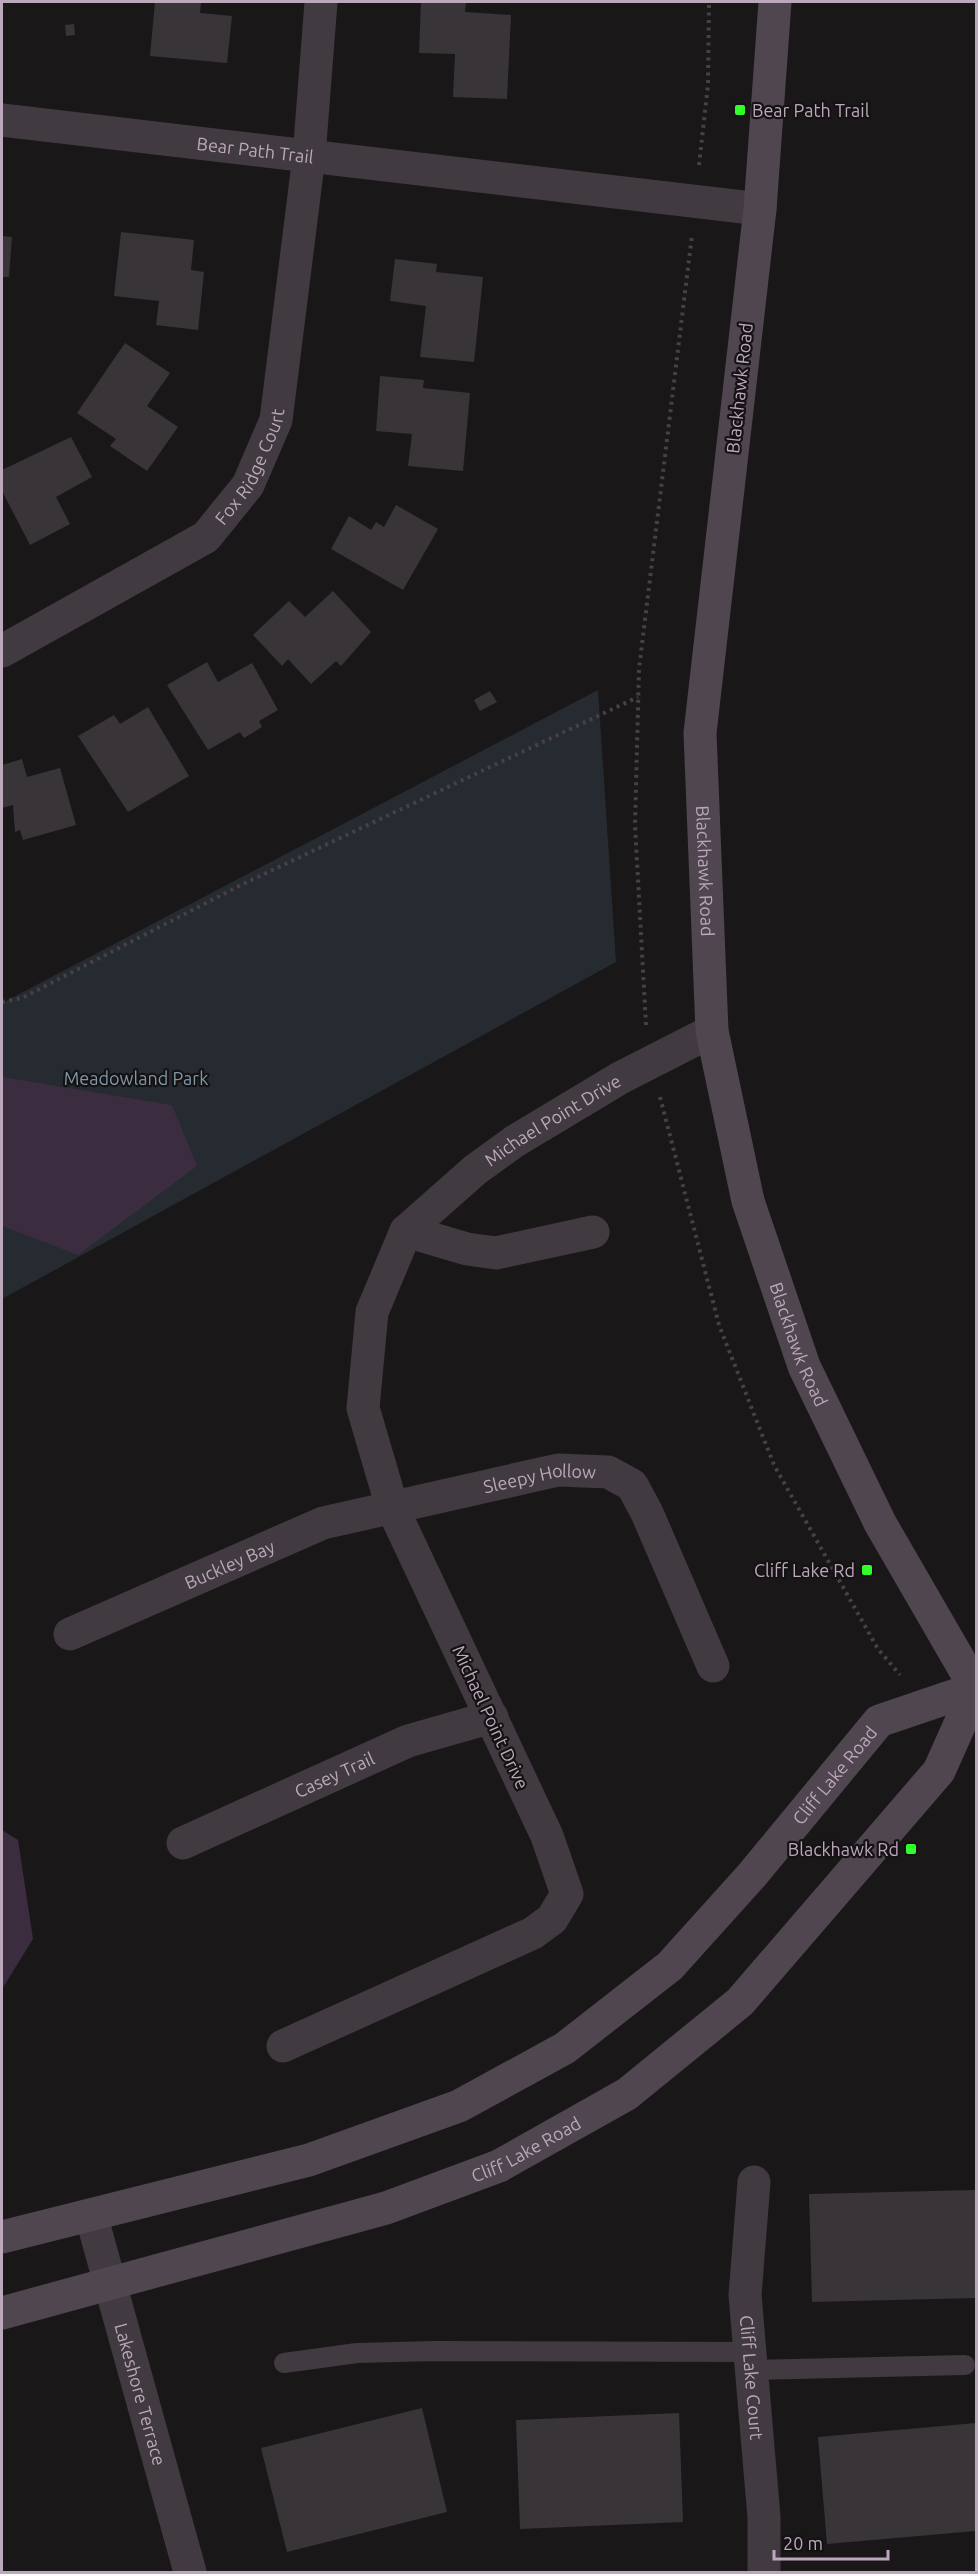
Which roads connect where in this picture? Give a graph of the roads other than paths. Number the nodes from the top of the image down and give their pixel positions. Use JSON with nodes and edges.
{"nodes":[{"id":1,"x":321,"y":2,"type":"edge"},
{"id":2,"x":775,"y":2,"type":"edge"},
{"id":3,"x":2,"y":120,"type":"edge"},
{"id":4,"x":309,"y":156,"type":"junction"},
{"id":5,"x":759,"y":209,"type":"junction"},
{"id":6,"x":2,"y":651,"type":"edge"},
{"id":7,"x":712,"y":1030,"type":"junction"},
{"id":8,"x":406,"y":1231,"type":"junction"},
{"id":9,"x":593,"y":1232,"type":"dead end"},
{"id":10,"x":392,"y":1507,"type":"junction"},
{"id":11,"x":70,"y":1634,"type":"dead end"},
{"id":12,"x":713,"y":1666,"type":"dead end"},
{"id":13,"x":976,"y":1688,"type":"edge"},
{"id":14,"x":492,"y":1717,"type":"junction"},
{"id":15,"x":183,"y":1843,"type":"dead end"},
{"id":16,"x":283,"y":2046,"type":"dead end"},
{"id":17,"x":754,"y":2182,"type":"dead end"},
{"id":18,"x":91,"y":2215,"type":"junction"},
{"id":19,"x":2,"y":2237,"type":"edge"},
{"id":20,"x":110,"y":2283,"type":"junction"},
{"id":21,"x":2,"y":2313,"type":"edge"},
{"id":22,"x":751,"y":2361,"type":"junction"},
{"id":23,"x":284,"y":2363,"type":"dead end"},
{"id":24,"x":965,"y":2365,"type":"dead end"},
{"id":25,"x":190,"y":2572,"type":"edge"},
{"id":26,"x":765,"y":2572,"type":"edge"}],
"edges":[{"from":1,"to":4,"type":"street","name":"Fox Ridge Court"},
{"from":2,"to":5,"type":"street","name":"Blackhawk Road"},
{"from":3,"to":4,"type":"street","name":"Bear Path Trail"},
{"from":4,"to":5,"type":"street","name":"Bear Path Trail"},
{"from":4,"to":6,"type":"street","name":"Fox Ridge Court"},
{"from":5,"to":7,"type":"street","name":"Blackhawk Road"},
{"from":7,"to":8,"type":"street","name":"Michael Point Drive"},
{"from":7,"to":13,"type":"street","name":"Blackhawk Road"},
{"from":8,"to":9,"type":"street"},
{"from":8,"to":10,"type":"street","name":"Michael Point Drive"},
{"from":10,"to":11,"type":"street","name":"Buckley Bay"},
{"from":10,"to":12,"type":"street","name":"Sleepy Hollow"},
{"from":10,"to":14,"type":"street","name":"Michael Point Drive"},
{"from":13,"to":18,"type":"street","name":"Cliff Lake Road"},
{"from":13,"to":20,"type":"street","name":"Cliff Lake Road"},
{"from":14,"to":15,"type":"street","name":"Casey Trail"},
{"from":14,"to":16,"type":"street","name":"Michael Point Drive"},
{"from":17,"to":22,"type":"street","name":"Cliff Lake Court"},
{"from":18,"to":19,"type":"street","name":"Cliff Lake Road"},
{"from":18,"to":20,"type":"street","name":"Lakeshore Terrace"},
{"from":20,"to":21,"type":"street","name":"Cliff Lake Road"},
{"from":20,"to":25,"type":"street","name":"Lakeshore Terrace"},
{"from":22,"to":23,"type":"lane"},
{"from":22,"to":24,"type":"lane"},
{"from":22,"to":26,"type":"street","name":"Cliff Lake Court"}]}
